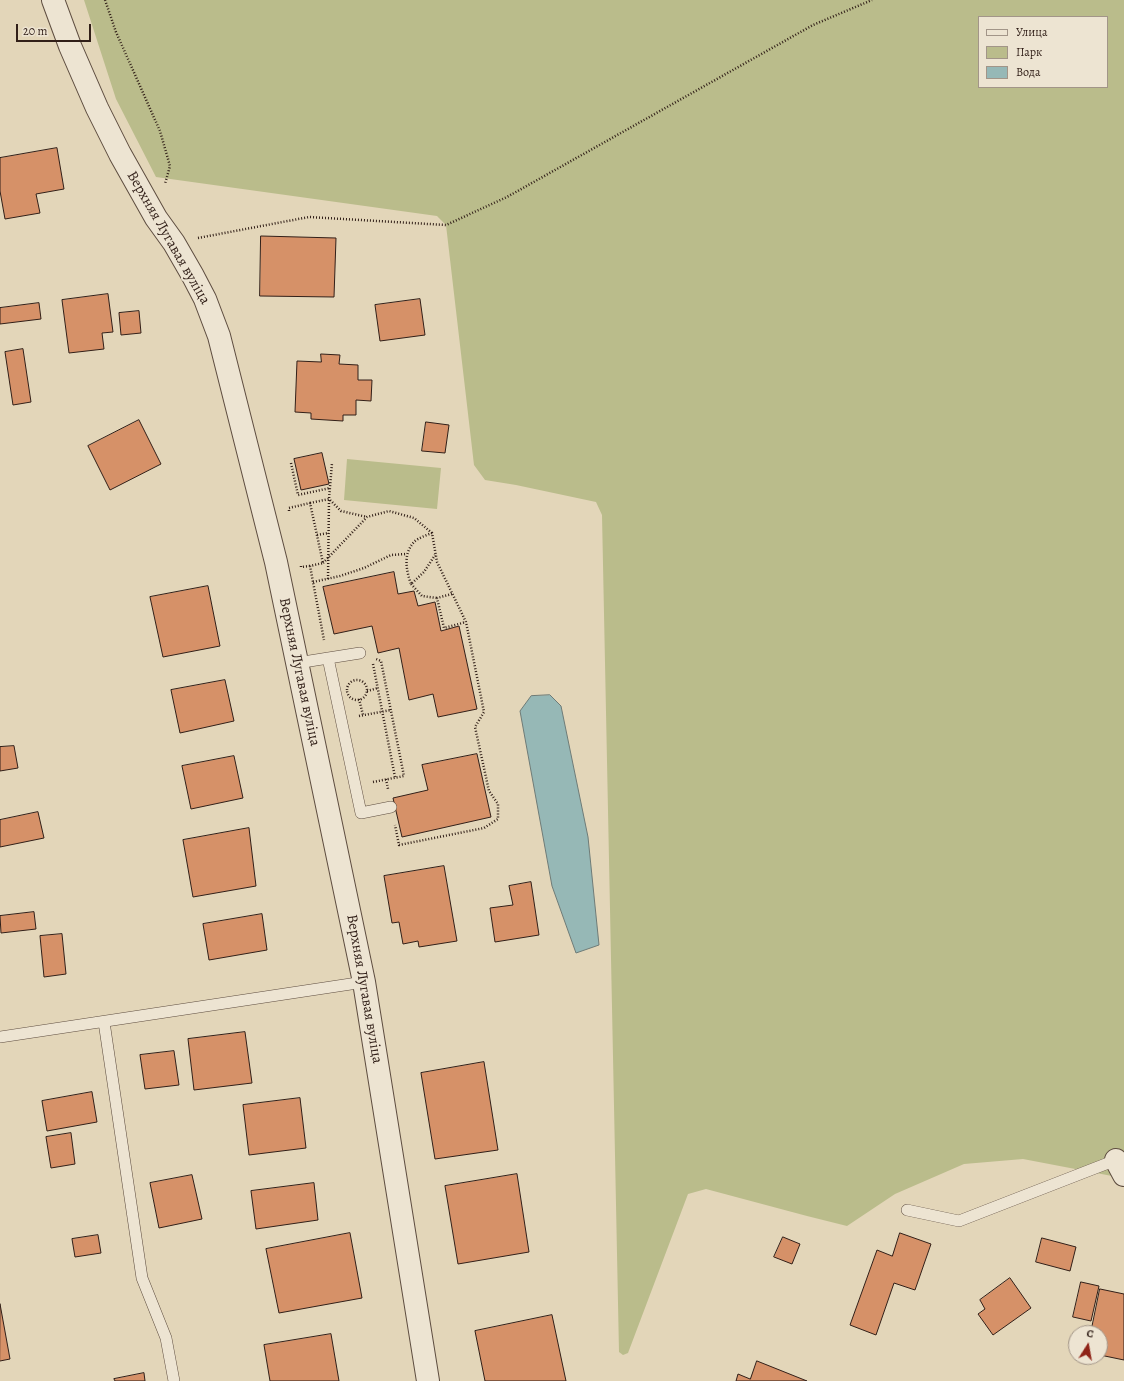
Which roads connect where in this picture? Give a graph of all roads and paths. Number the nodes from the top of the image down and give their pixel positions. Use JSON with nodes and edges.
{"nodes":[{"id":1,"x":53,"y":0,"type":"edge"},
{"id":2,"x":105,"y":0,"type":"edge"},
{"id":3,"x":872,"y":0,"type":"edge"},
{"id":4,"x":156,"y":218,"type":"junction"},
{"id":5,"x":174,"y":243,"type":"junction"},
{"id":6,"x":291,"y":463,"type":"dead end"},
{"id":7,"x":332,"y":463,"type":"dead end"},
{"id":8,"x":330,"y":488,"type":"junction"},
{"id":9,"x":329,"y":499,"type":"junction"},
{"id":10,"x":310,"y":503,"type":"junction"},
{"id":11,"x":290,"y":515,"type":"dead end"},
{"id":12,"x":367,"y":517,"type":"junction"},
{"id":13,"x":329,"y":533,"type":"junction"},
{"id":14,"x":432,"y":533,"type":"junction"},
{"id":15,"x":317,"y":535,"type":"junction"},
{"id":16,"x":407,"y":554,"type":"junction"},
{"id":17,"x":435,"y":554,"type":"junction"},
{"id":18,"x":329,"y":556,"type":"junction"},
{"id":19,"x":300,"y":560,"type":"dead end"},
{"id":20,"x":323,"y":563,"type":"junction"},
{"id":21,"x":310,"y":566,"type":"junction"},
{"id":22,"x":328,"y":579,"type":"junction"},
{"id":23,"x":313,"y":582,"type":"junction"},
{"id":24,"x":411,"y":584,"type":"junction"},
{"id":25,"x":452,"y":594,"type":"junction"},
{"id":26,"x":436,"y":598,"type":"junction"},
{"id":27,"x":466,"y":622,"type":"junction"},
{"id":28,"x":360,"y":654,"type":"dead end"},
{"id":29,"x":328,"y":658,"type":"junction"},
{"id":30,"x":297,"y":663,"type":"junction"},
{"id":31,"x":378,"y":688,"type":"junction"},
{"id":32,"x":367,"y":690,"type":"junction"},
{"id":33,"x":359,"y":699,"type":"junction"},
{"id":34,"x":391,"y":710,"type":"junction"},
{"id":35,"x":382,"y":711,"type":"junction"},
{"id":36,"x":363,"y":715,"type":"junction"},
{"id":37,"x":341,"y":720,"type":"junction"},
{"id":38,"x":395,"y":778,"type":"junction"},
{"id":39,"x":386,"y":779,"type":"junction"},
{"id":40,"x":355,"y":785,"type":"junction"},
{"id":41,"x":391,"y":807,"type":"junction"},
{"id":42,"x":364,"y":982,"type":"junction"},
{"id":43,"x":104,"y":1022,"type":"junction"},
{"id":44,"x":0,"y":1036,"type":"edge"},
{"id":45,"x":1120,"y":1168,"type":"edge"},
{"id":46,"x":906,"y":1210,"type":"dead end"},
{"id":47,"x":174,"y":1381,"type":"edge"},
{"id":48,"x":428,"y":1381,"type":"edge"}],
"edges":[{"from":1,"to":4,"type":"street","name":"Верхняя Лугавая вуліца"},
{"from":2,"to":4,"type":"path"},
{"from":3,"to":5,"type":"path"},
{"from":4,"to":5,"type":"street","name":"Верхняя Лугавая вуліца"},
{"from":5,"to":30,"type":"street","name":"Верхняя Лугавая вуліца"},
{"from":6,"to":8,"type":"path"},
{"from":7,"to":8,"type":"path"},
{"from":8,"to":9,"type":"path"},
{"from":9,"to":10,"type":"path"},
{"from":9,"to":12,"type":"path"},
{"from":9,"to":13,"type":"path"},
{"from":10,"to":11,"type":"path"},
{"from":10,"to":15,"type":"path"},
{"from":12,"to":14,"type":"path"},
{"from":12,"to":18,"type":"path"},
{"from":13,"to":15,"type":"path"},
{"from":13,"to":18,"type":"path"},
{"from":14,"to":16,"type":"path"},
{"from":14,"to":17,"type":"path"},
{"from":15,"to":20,"type":"path"},
{"from":16,"to":22,"type":"path"},
{"from":16,"to":24,"type":"path"},
{"from":17,"to":24,"type":"path"},
{"from":17,"to":25,"type":"path"},
{"from":18,"to":20,"type":"path"},
{"from":18,"to":22,"type":"path"},
{"from":19,"to":21,"type":"path"},
{"from":20,"to":21,"type":"path"},
{"from":21,"to":23,"type":"path"},
{"from":22,"to":23,"type":"path"},
{"from":23,"to":29,"type":"path"},
{"from":24,"to":26,"type":"path"},
{"from":25,"to":26,"type":"path"},
{"from":25,"to":27,"type":"path"},
{"from":26,"to":27,"type":"path"},
{"from":27,"to":41,"type":"path"},
{"from":28,"to":29,"type":"lane"},
{"from":29,"to":30,"type":"lane"},
{"from":29,"to":37,"type":"lane"},
{"from":30,"to":42,"type":"street","name":"Верхняя Лугавая вуліца"},
{"from":31,"to":32,"type":"path"},
{"from":31,"to":34,"type":"path"},
{"from":31,"to":35,"type":"path"},
{"from":32,"to":33,"type":"path"},
{"from":32,"to":33,"type":"path"},
{"from":33,"to":36,"type":"path"},
{"from":34,"to":35,"type":"path"},
{"from":34,"to":38,"type":"path"},
{"from":35,"to":36,"type":"path"},
{"from":35,"to":38,"type":"path"},
{"from":36,"to":37,"type":"path"},
{"from":37,"to":40,"type":"lane"},
{"from":38,"to":39,"type":"path"},
{"from":39,"to":40,"type":"path"},
{"from":39,"to":41,"type":"path"},
{"from":40,"to":41,"type":"lane"},
{"from":42,"to":43,"type":"lane"},
{"from":42,"to":48,"type":"street","name":"Верхняя Лугавая вуліца"},
{"from":43,"to":44,"type":"lane"},
{"from":43,"to":47,"type":"lane"},
{"from":45,"to":46,"type":"lane"}]}
